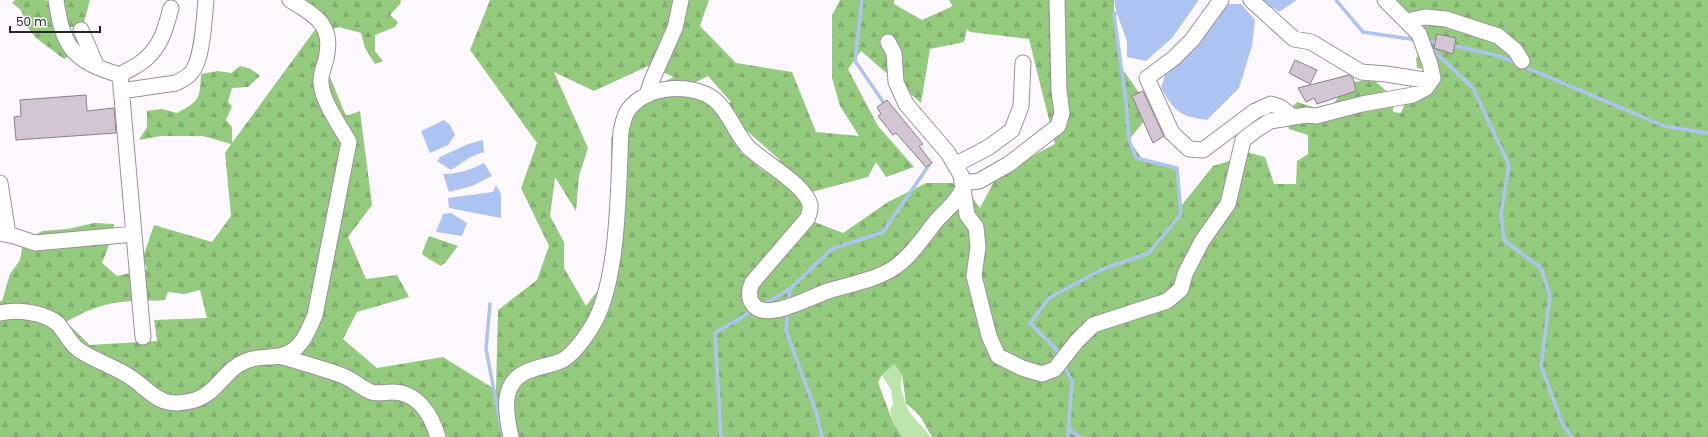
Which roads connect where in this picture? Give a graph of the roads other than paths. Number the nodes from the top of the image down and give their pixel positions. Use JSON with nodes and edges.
{"nodes":[{"id":1,"x":56,"y":0,"type":"edge"},
{"id":2,"x":206,"y":0,"type":"edge"},
{"id":3,"x":290,"y":0,"type":"edge"},
{"id":4,"x":681,"y":0,"type":"edge"},
{"id":5,"x":1057,"y":0,"type":"edge"},
{"id":6,"x":1221,"y":0,"type":"edge"},
{"id":7,"x":1251,"y":0,"type":"edge"},
{"id":8,"x":1385,"y":0,"type":"edge"},
{"id":9,"x":171,"y":8,"type":"dead end"},
{"id":10,"x":1407,"y":21,"type":"junction"},
{"id":11,"x":81,"y":30,"type":"dead end"},
{"id":12,"x":888,"y":42,"type":"dead end"},
{"id":13,"x":1522,"y":61,"type":"dead end"},
{"id":14,"x":1023,"y":63,"type":"dead end"},
{"id":15,"x":97,"y":67,"type":"junction"},
{"id":16,"x":120,"y":74,"type":"junction"},
{"id":17,"x":1431,"y":80,"type":"junction"},
{"id":18,"x":121,"y":91,"type":"junction"},
{"id":19,"x":647,"y":95,"type":"junction"},
{"id":20,"x":1293,"y":117,"type":"junction"},
{"id":21,"x":955,"y":165,"type":"junction"},
{"id":22,"x":0,"y":182,"type":"edge"},
{"id":23,"x":962,"y":186,"type":"junction"},
{"id":24,"x":4,"y":234,"type":"edge"},
{"id":25,"x":134,"y":234,"type":"junction"},
{"id":26,"x":0,"y":313,"type":"edge"},
{"id":27,"x":143,"y":336,"type":"dead end"},
{"id":28,"x":280,"y":356,"type":"junction"},
{"id":29,"x":438,"y":437,"type":"edge"},
{"id":30,"x":512,"y":437,"type":"edge"}],
"edges":[{"from":1,"to":15,"type":"street"},
{"from":2,"to":18,"type":"street"},
{"from":3,"to":28,"type":"street"},
{"from":4,"to":19,"type":"street"},
{"from":5,"to":23,"type":"street"},
{"from":6,"to":20,"type":"street"},
{"from":7,"to":17,"type":"street"},
{"from":8,"to":10,"type":"street"},
{"from":9,"to":16,"type":"street"},
{"from":10,"to":13,"type":"street"},
{"from":10,"to":17,"type":"street"},
{"from":11,"to":15,"type":"street"},
{"from":12,"to":21,"type":"street"},
{"from":14,"to":21,"type":"street"},
{"from":15,"to":16,"type":"street"},
{"from":16,"to":18,"type":"street"},
{"from":17,"to":20,"type":"street"},
{"from":18,"to":25,"type":"street"},
{"from":19,"to":23,"type":"street"},
{"from":19,"to":30,"type":"street"},
{"from":20,"to":23,"type":"street"},
{"from":21,"to":23,"type":"street"},
{"from":22,"to":24,"type":"street"},
{"from":24,"to":25,"type":"street"},
{"from":25,"to":27,"type":"street"},
{"from":26,"to":28,"type":"street"},
{"from":28,"to":29,"type":"street"}]}
